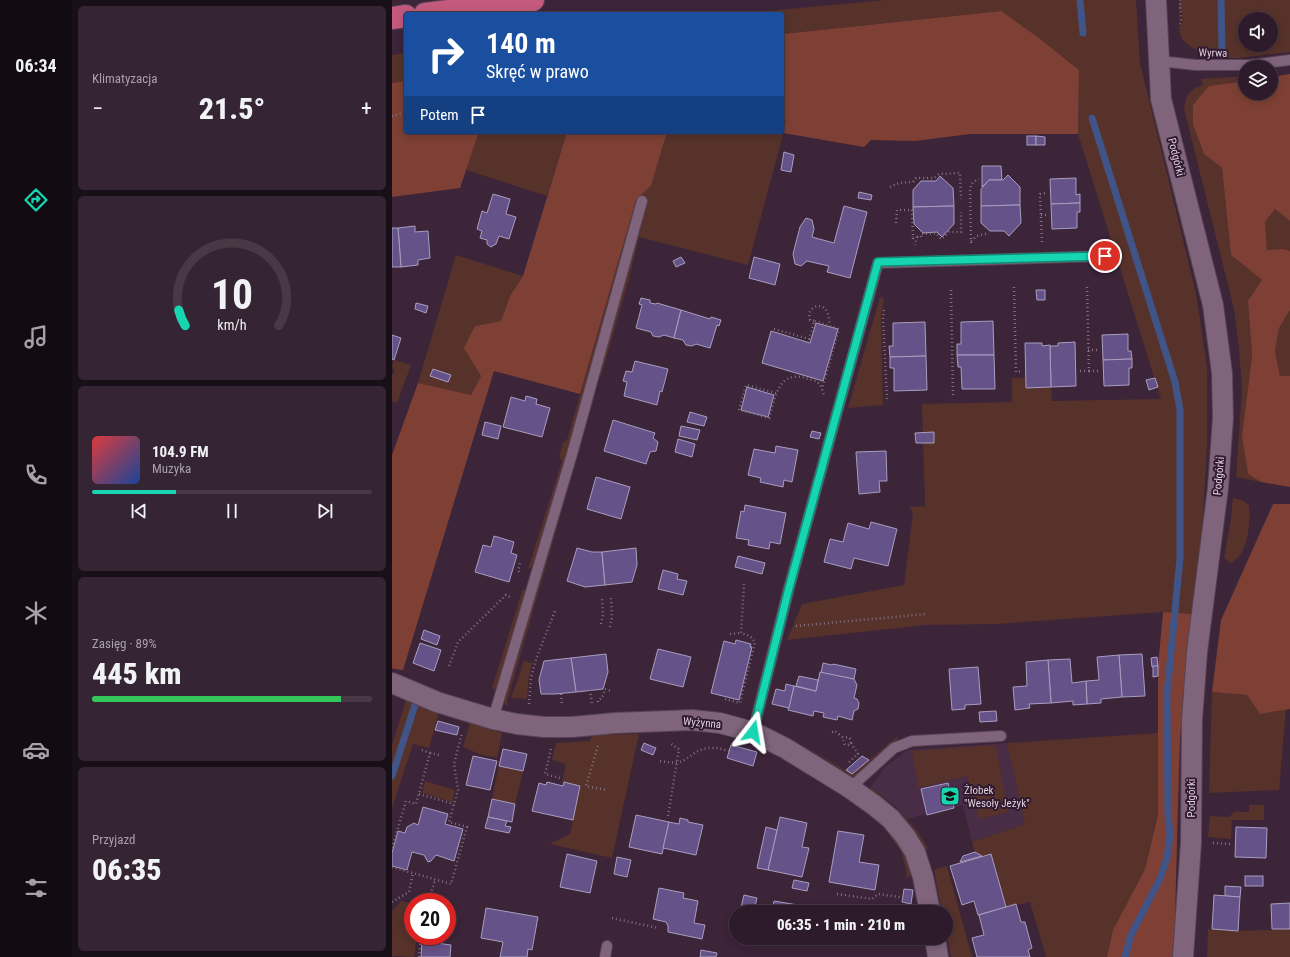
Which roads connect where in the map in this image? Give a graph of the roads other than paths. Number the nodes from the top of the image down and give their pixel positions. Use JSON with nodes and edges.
{"nodes":[{"id":1,"x":533,"y":0,"type":"edge"},
{"id":2,"x":1156,"y":0,"type":"edge"},
{"id":3,"x":440,"y":12,"type":"edge"},
{"id":4,"x":404,"y":16,"type":"edge"},
{"id":5,"x":392,"y":18,"type":"edge"},
{"id":6,"x":1290,"y":60,"type":"edge"},
{"id":7,"x":1159,"y":61,"type":"junction"},
{"id":8,"x":642,"y":201,"type":"dead end"},
{"id":9,"x":1105,"y":256,"type":"dead end"},
{"id":10,"x":392,"y":683,"type":"edge"},
{"id":11,"x":493,"y":719,"type":"junction"},
{"id":12,"x":753,"y":732,"type":"junction"},
{"id":13,"x":1001,"y":736,"type":"dead end"},
{"id":14,"x":850,"y":788,"type":"junction"},
{"id":15,"x":929,"y":905,"type":"edge"},
{"id":16,"x":936,"y":945,"type":"edge"},
{"id":17,"x":607,"y":946,"type":"dead end"},
{"id":18,"x":605,"y":957,"type":"edge"},
{"id":19,"x":938,"y":957,"type":"edge"},
{"id":20,"x":1183,"y":957,"type":"edge"}],
"edges":[{"from":1,"to":3,"type":"highway"},
{"from":2,"to":7,"type":"street","name":"Podgórki"},
{"from":4,"to":5,"type":"highway"},
{"from":6,"to":7,"type":"lane","name":"Wyrwa"},
{"from":7,"to":20,"type":"street","name":"Podgórki"},
{"from":8,"to":11,"type":"lane"},
{"from":9,"to":12,"type":"lane"},
{"from":10,"to":11,"type":"street","name":"Wyżynna"},
{"from":11,"to":12,"type":"street","name":"Wyżynna"},
{"from":12,"to":14,"type":"street","name":"Wyżynna"},
{"from":13,"to":14,"type":"lane"},
{"from":14,"to":15,"type":"street","name":"Wyżynna"},
{"from":16,"to":19,"type":"street"},
{"from":17,"to":18,"type":"lane"}]}
